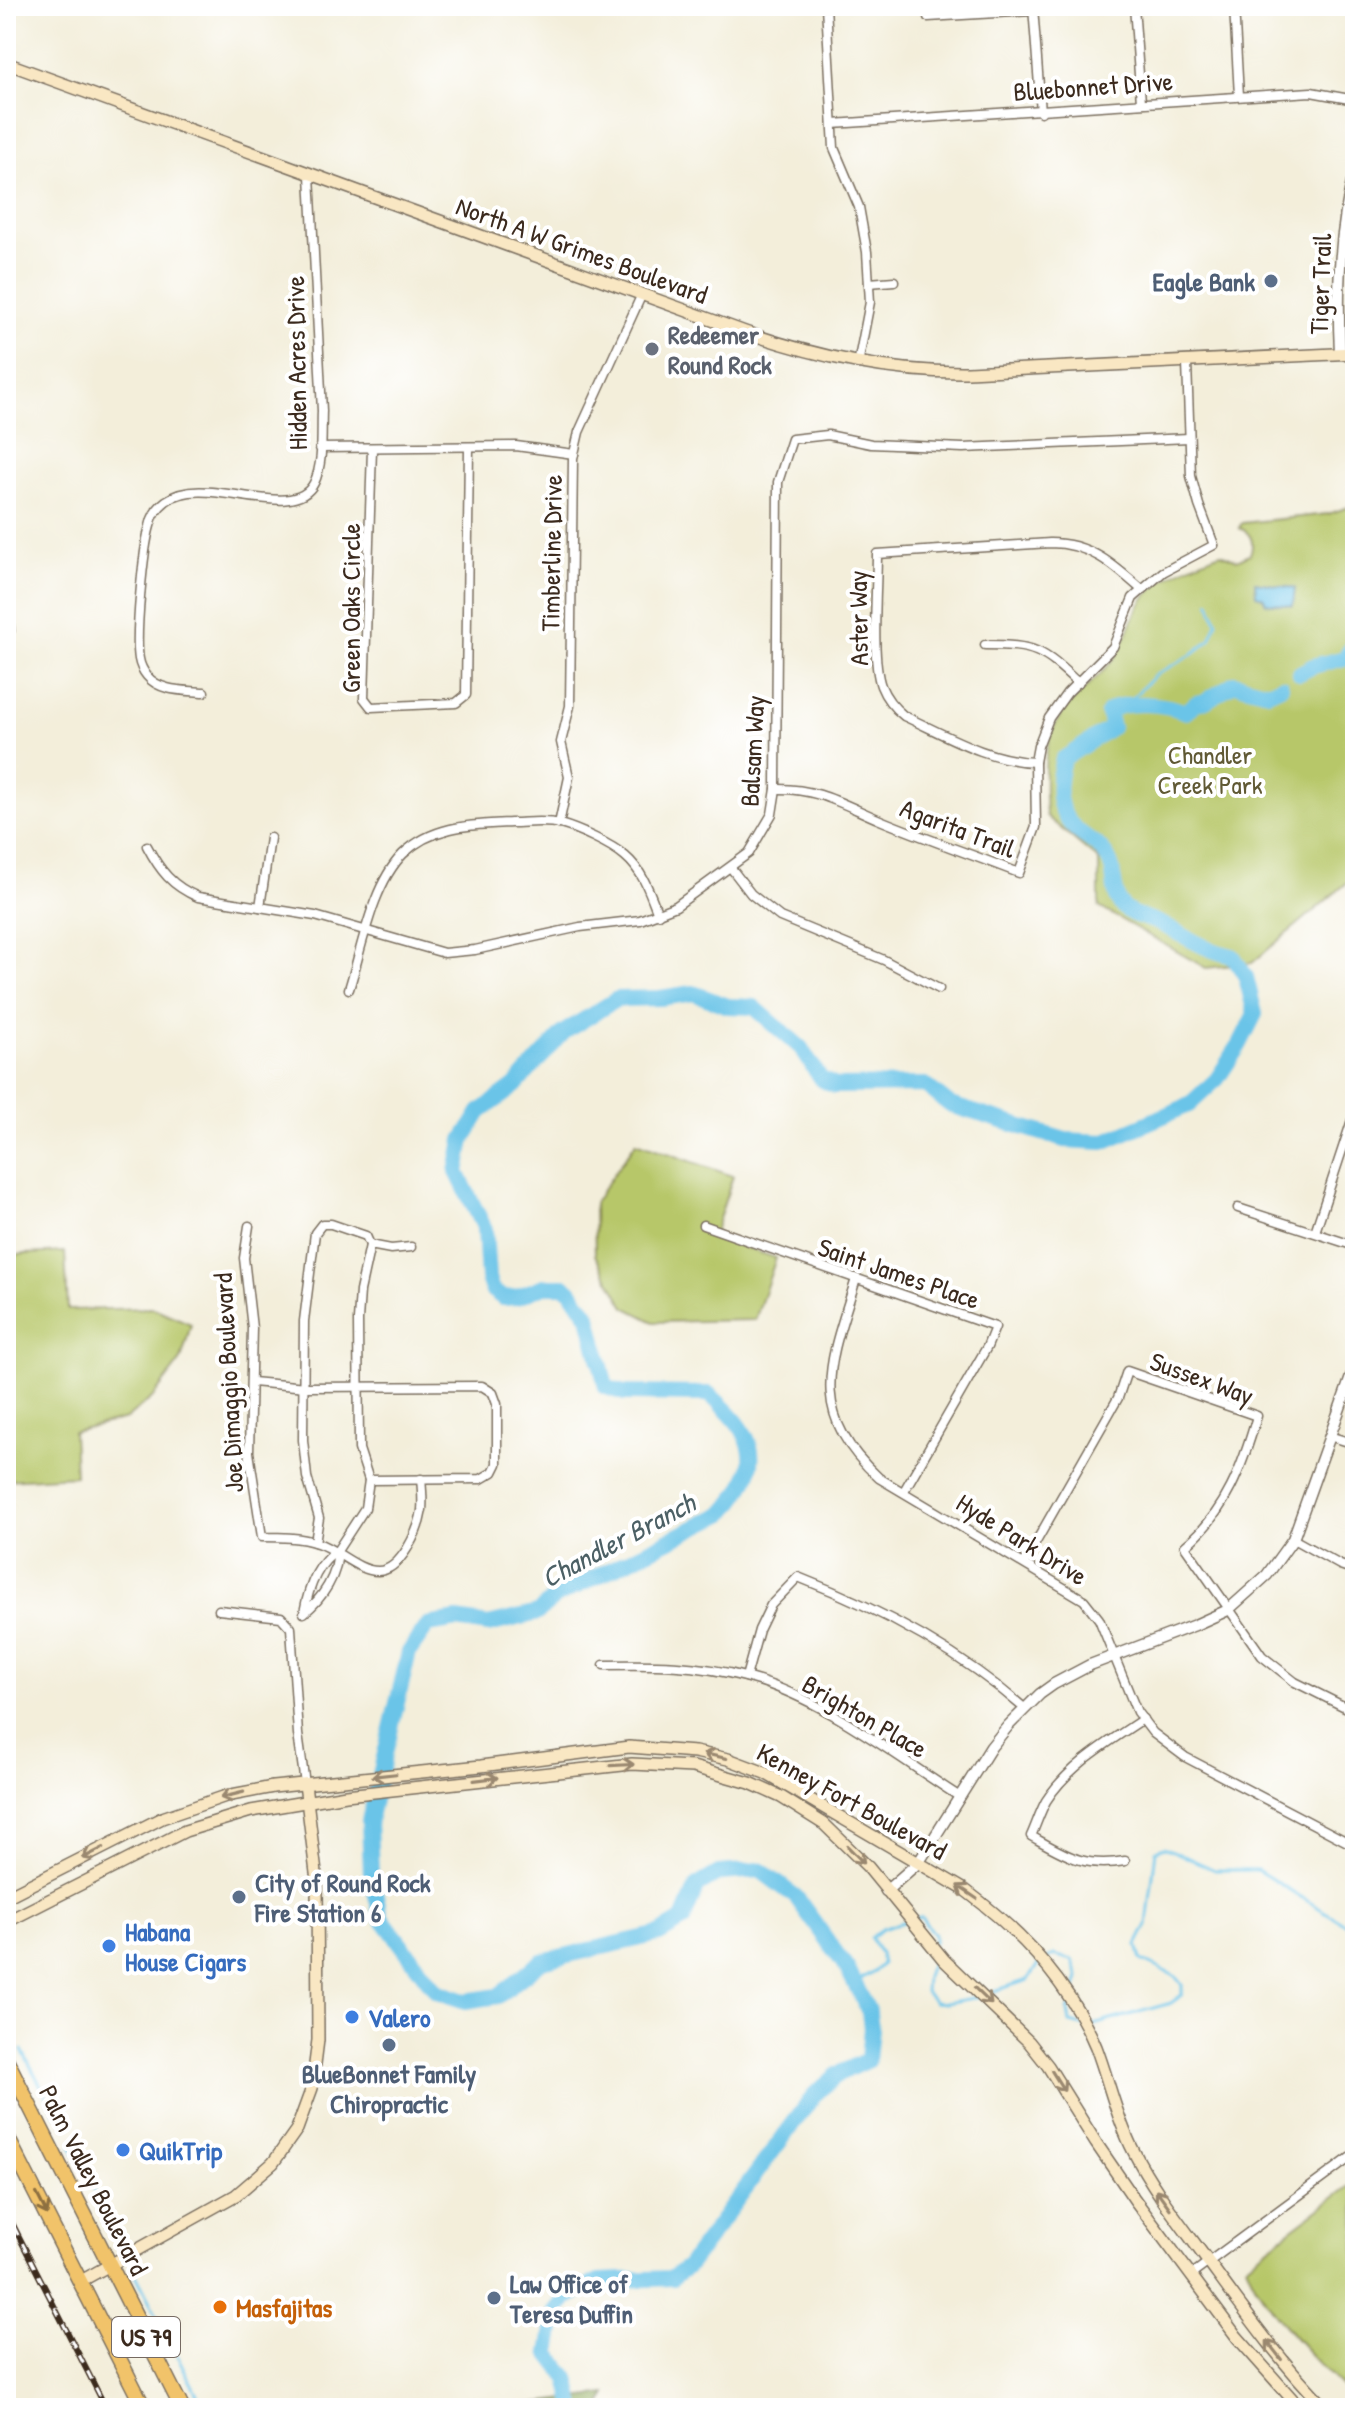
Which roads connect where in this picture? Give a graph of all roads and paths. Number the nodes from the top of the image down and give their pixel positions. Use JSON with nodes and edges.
{"nodes":[{"id":1,"x":826,"y":6,"type":"edge"},
{"id":2,"x":927,"y":6,"type":"edge"},
{"id":3,"x":1134,"y":6,"type":"edge"},
{"id":4,"x":1234,"y":6,"type":"edge"},
{"id":5,"x":1033,"y":8,"type":"edge"},
{"id":6,"x":6,"y":63,"type":"edge"},
{"id":7,"x":1239,"y":96,"type":"junction"},
{"id":8,"x":1355,"y":100,"type":"edge"},
{"id":9,"x":1141,"y":102,"type":"junction"},
{"id":10,"x":1041,"y":112,"type":"junction"},
{"id":11,"x":833,"y":124,"type":"junction"},
{"id":12,"x":1355,"y":170,"type":"edge"},
{"id":13,"x":310,"y":175,"type":"junction"},
{"id":14,"x":894,"y":281,"type":"dead end"},
{"id":15,"x":869,"y":283,"type":"junction"},
{"id":16,"x":642,"y":294,"type":"junction"},
{"id":17,"x":1340,"y":353,"type":"junction"},
{"id":18,"x":1355,"y":353,"type":"edge"},
{"id":19,"x":1187,"y":363,"type":"junction"},
{"id":20,"x":858,"y":364,"type":"junction"},
{"id":21,"x":1189,"y":438,"type":"junction"},
{"id":22,"x":469,"y":447,"type":"junction"},
{"id":23,"x":320,"y":448,"type":"junction"},
{"id":24,"x":372,"y":449,"type":"junction"},
{"id":25,"x":574,"y":454,"type":"junction"},
{"id":26,"x":6,"y":567,"type":"edge"},
{"id":27,"x":1142,"y":590,"type":"junction"},
{"id":28,"x":6,"y":631,"type":"edge"},
{"id":29,"x":985,"y":645,"type":"dead end"},
{"id":30,"x":1078,"y":683,"type":"junction"},
{"id":31,"x":204,"y":692,"type":"dead end"},
{"id":32,"x":1035,"y":762,"type":"junction"},
{"id":33,"x":776,"y":789,"type":"junction"},
{"id":34,"x":559,"y":824,"type":"junction"},
{"id":35,"x":270,"y":838,"type":"dead end"},
{"id":36,"x":147,"y":846,"type":"dead end"},
{"id":37,"x":731,"y":868,"type":"junction"},
{"id":38,"x":260,"y":907,"type":"junction"},
{"id":39,"x":658,"y":914,"type":"junction"},
{"id":40,"x":367,"y":932,"type":"junction"},
{"id":41,"x":349,"y":989,"type":"dead end"},
{"id":42,"x":939,"y":989,"type":"dead end"},
{"id":43,"x":1355,"y":1111,"type":"edge"},
{"id":44,"x":1238,"y":1208,"type":"dead end"},
{"id":45,"x":703,"y":1225,"type":"dead end"},
{"id":46,"x":249,"y":1226,"type":"dead end"},
{"id":47,"x":1315,"y":1232,"type":"junction"},
{"id":48,"x":370,"y":1245,"type":"junction"},
{"id":49,"x":1355,"y":1246,"type":"edge"},
{"id":50,"x":411,"y":1247,"type":"dead end"},
{"id":51,"x":856,"y":1279,"type":"junction"},
{"id":52,"x":1355,"y":1366,"type":"edge"},
{"id":53,"x":252,"y":1382,"type":"junction"},
{"id":54,"x":306,"y":1387,"type":"junction"},
{"id":55,"x":359,"y":1388,"type":"junction"},
{"id":56,"x":1329,"y":1436,"type":"junction"},
{"id":57,"x":1355,"y":1444,"type":"edge"},
{"id":58,"x":421,"y":1479,"type":"junction"},
{"id":59,"x":369,"y":1480,"type":"junction"},
{"id":60,"x":904,"y":1491,"type":"junction"},
{"id":61,"x":1293,"y":1539,"type":"junction"},
{"id":62,"x":315,"y":1542,"type":"junction"},
{"id":63,"x":337,"y":1551,"type":"junction"},
{"id":64,"x":1024,"y":1563,"type":"junction"},
{"id":65,"x":322,"y":1564,"type":"junction"},
{"id":66,"x":1355,"y":1570,"type":"edge"},
{"id":67,"x":334,"y":1571,"type":"junction"},
{"id":68,"x":307,"y":1597,"type":"junction"},
{"id":69,"x":317,"y":1603,"type":"junction"},
{"id":70,"x":219,"y":1610,"type":"dead end"},
{"id":71,"x":1228,"y":1610,"type":"junction"},
{"id":72,"x":304,"y":1613,"type":"junction"},
{"id":73,"x":291,"y":1628,"type":"junction"},
{"id":74,"x":1114,"y":1656,"type":"junction"},
{"id":75,"x":604,"y":1665,"type":"dead end"},
{"id":76,"x":746,"y":1677,"type":"junction"},
{"id":77,"x":1024,"y":1708,"type":"junction"},
{"id":78,"x":1355,"y":1712,"type":"edge"},
{"id":79,"x":1143,"y":1719,"type":"junction"},
{"id":80,"x":305,"y":1784,"type":"junction"},
{"id":81,"x":960,"y":1797,"type":"junction"},
{"id":82,"x":307,"y":1802,"type":"junction"},
{"id":83,"x":1355,"y":1846,"type":"edge"},
{"id":84,"x":1125,"y":1861,"type":"dead end"},
{"id":85,"x":919,"y":1862,"type":"junction"},
{"id":86,"x":889,"y":1894,"type":"junction"},
{"id":87,"x":6,"y":1897,"type":"edge"},
{"id":88,"x":6,"y":1922,"type":"edge"},
{"id":89,"x":6,"y":2059,"type":"edge"},
{"id":90,"x":6,"y":2135,"type":"edge"},
{"id":91,"x":1355,"y":2154,"type":"edge"},
{"id":92,"x":1209,"y":2262,"type":"junction"},
{"id":93,"x":111,"y":2265,"type":"junction"},
{"id":94,"x":1191,"y":2275,"type":"junction"},
{"id":95,"x":81,"y":2281,"type":"junction"},
{"id":96,"x":144,"y":2408,"type":"edge"},
{"id":97,"x":182,"y":2408,"type":"edge"},
{"id":98,"x":1300,"y":2408,"type":"edge"},
{"id":99,"x":1326,"y":2408,"type":"edge"}],
"edges":[{"from":1,"to":11,"type":"street"},
{"from":2,"to":5,"type":"street"},
{"from":3,"to":9,"type":"street"},
{"from":4,"to":7,"type":"street"},
{"from":5,"to":10,"type":"street"},
{"from":6,"to":13,"type":"main road","name":"North A W Grimes Boulevard"},
{"from":7,"to":8,"type":"street","name":"Bluebonnet Drive"},
{"from":7,"to":9,"type":"street","name":"Bluebonnet Drive"},
{"from":9,"to":10,"type":"street","name":"Bluebonnet Drive"},
{"from":10,"to":11,"type":"street","name":"Bluebonnet Drive"},
{"from":11,"to":15,"type":"street"},
{"from":12,"to":17,"type":"street","name":"Tiger Trail"},
{"from":13,"to":16,"type":"main road","name":"North A W Grimes Boulevard"},
{"from":13,"to":23,"type":"street","name":"Hidden Acres Drive"},
{"from":14,"to":15,"type":"street"},
{"from":15,"to":20,"type":"street"},
{"from":16,"to":20,"type":"main road","name":"North A W Grimes Boulevard"},
{"from":16,"to":25,"type":"street","name":"Timberline Drive"},
{"from":17,"to":18,"type":"main road","name":"North A W Grimes Boulevard"},
{"from":17,"to":19,"type":"main road","name":"North A W Grimes Boulevard"},
{"from":19,"to":20,"type":"main road","name":"North A W Grimes Boulevard"},
{"from":19,"to":21,"type":"street","name":"Agarita Trail"},
{"from":21,"to":27,"type":"street","name":"Agarita Trail"},
{"from":21,"to":33,"type":"street","name":"Balsam Way"},
{"from":22,"to":24,"type":"street"},
{"from":22,"to":24,"type":"street","name":"Green Oaks Circle"},
{"from":22,"to":25,"type":"street"},
{"from":23,"to":24,"type":"street"},
{"from":23,"to":31,"type":"street","name":"Hidden Acres Drive"},
{"from":25,"to":34,"type":"street","name":"Timberline Drive"},
{"from":26,"to":28,"type":"street"},
{"from":27,"to":30,"type":"street","name":"Agarita Trail"},
{"from":27,"to":32,"type":"street","name":"Aster Way"},
{"from":29,"to":30,"type":"street"},
{"from":30,"to":32,"type":"street","name":"Agarita Trail"},
{"from":32,"to":33,"type":"street","name":"Agarita Trail"},
{"from":33,"to":37,"type":"street","name":"Balsam Way"},
{"from":34,"to":39,"type":"street"},
{"from":34,"to":40,"type":"street"},
{"from":35,"to":38,"type":"street"},
{"from":36,"to":38,"type":"street","name":"Balsam Way"},
{"from":37,"to":39,"type":"street","name":"Balsam Way"},
{"from":37,"to":42,"type":"street"},
{"from":38,"to":40,"type":"street","name":"Balsam Way"},
{"from":39,"to":40,"type":"street","name":"Balsam Way"},
{"from":40,"to":41,"type":"street"},
{"from":43,"to":47,"type":"street"},
{"from":44,"to":47,"type":"street"},
{"from":45,"to":51,"type":"street","name":"Saint James Place"},
{"from":46,"to":53,"type":"street","name":"Joe Dimaggio Boulevard"},
{"from":47,"to":49,"type":"street"},
{"from":48,"to":50,"type":"street"},
{"from":48,"to":54,"type":"street"},
{"from":48,"to":55,"type":"street"},
{"from":51,"to":60,"type":"street","name":"Hyde Park Drive"},
{"from":51,"to":60,"type":"street","name":"Saint James Place"},
{"from":52,"to":56,"type":"street"},
{"from":53,"to":54,"type":"street"},
{"from":53,"to":62,"type":"street","name":"Joe Dimaggio Boulevard"},
{"from":54,"to":55,"type":"street"},
{"from":54,"to":62,"type":"street"},
{"from":55,"to":58,"type":"street"},
{"from":55,"to":59,"type":"street"},
{"from":56,"to":57,"type":"street"},
{"from":56,"to":61,"type":"street"},
{"from":58,"to":59,"type":"street"},
{"from":58,"to":63,"type":"street"},
{"from":59,"to":63,"type":"street"},
{"from":60,"to":64,"type":"street","name":"Hyde Park Drive"},
{"from":61,"to":66,"type":"street"},
{"from":61,"to":71,"type":"street"},
{"from":62,"to":63,"type":"street"},
{"from":63,"to":65,"type":"street"},
{"from":63,"to":67,"type":"street"},
{"from":64,"to":71,"type":"street","name":"Sussex Way"},
{"from":64,"to":74,"type":"street","name":"Hyde Park Drive"},
{"from":65,"to":67,"type":"street"},
{"from":65,"to":68,"type":"street"},
{"from":67,"to":69,"type":"street"},
{"from":68,"to":69,"type":"street"},
{"from":68,"to":72,"type":"street"},
{"from":69,"to":72,"type":"street"},
{"from":70,"to":73,"type":"street"},
{"from":71,"to":74,"type":"street"},
{"from":71,"to":78,"type":"street"},
{"from":72,"to":73,"type":"street"},
{"from":73,"to":80,"type":"street"},
{"from":74,"to":77,"type":"street"},
{"from":74,"to":79,"type":"street","name":"Hyde Park Drive"},
{"from":75,"to":76,"type":"street","name":"Brighton Place"},
{"from":76,"to":77,"type":"street"},
{"from":76,"to":81,"type":"street","name":"Brighton Place"},
{"from":77,"to":81,"type":"street"},
{"from":79,"to":83,"type":"street","name":"Hyde Park Drive"},
{"from":79,"to":84,"type":"street"},
{"from":80,"to":82,"type":"main road"},
{"from":85,"to":80,"type":"main road","name":"Kenney Fort Boulevard","one_way":true},
{"from":80,"to":87,"type":"main road","name":"Kenney Fort Boulevard","one_way":true},
{"from":81,"to":85,"type":"street"},
{"from":82,"to":86,"type":"main road","name":"Kenney Fort Boulevard","one_way":true},
{"from":82,"to":88,"type":"main road","name":"Kenney Fort Boulevard"},
{"from":82,"to":93,"type":"main road"},
{"from":85,"to":86,"type":"street"},
{"from":92,"to":85,"type":"main road","name":"Kenney Fort Boulevard","one_way":true},
{"from":86,"to":94,"type":"main road","name":"Kenney Fort Boulevard","one_way":true},
{"from":89,"to":93,"type":"highway","name":"Palm Valley Boulevard","number":"US 79"},
{"from":90,"to":95,"type":"highway","number":"US 79","one_way":true},
{"from":91,"to":92,"type":"street"},
{"from":92,"to":94,"type":"street"},
{"from":99,"to":92,"type":"main road","name":"Kenney Fort Boulevard","one_way":true},
{"from":93,"to":95,"type":"main road"},
{"from":93,"to":97,"type":"highway","name":"Palm Valley Boulevard","number":"US 79"},
{"from":94,"to":98,"type":"main road","name":"Kenney Fort Boulevard"},
{"from":95,"to":96,"type":"highway","number":"US 79"}]}
